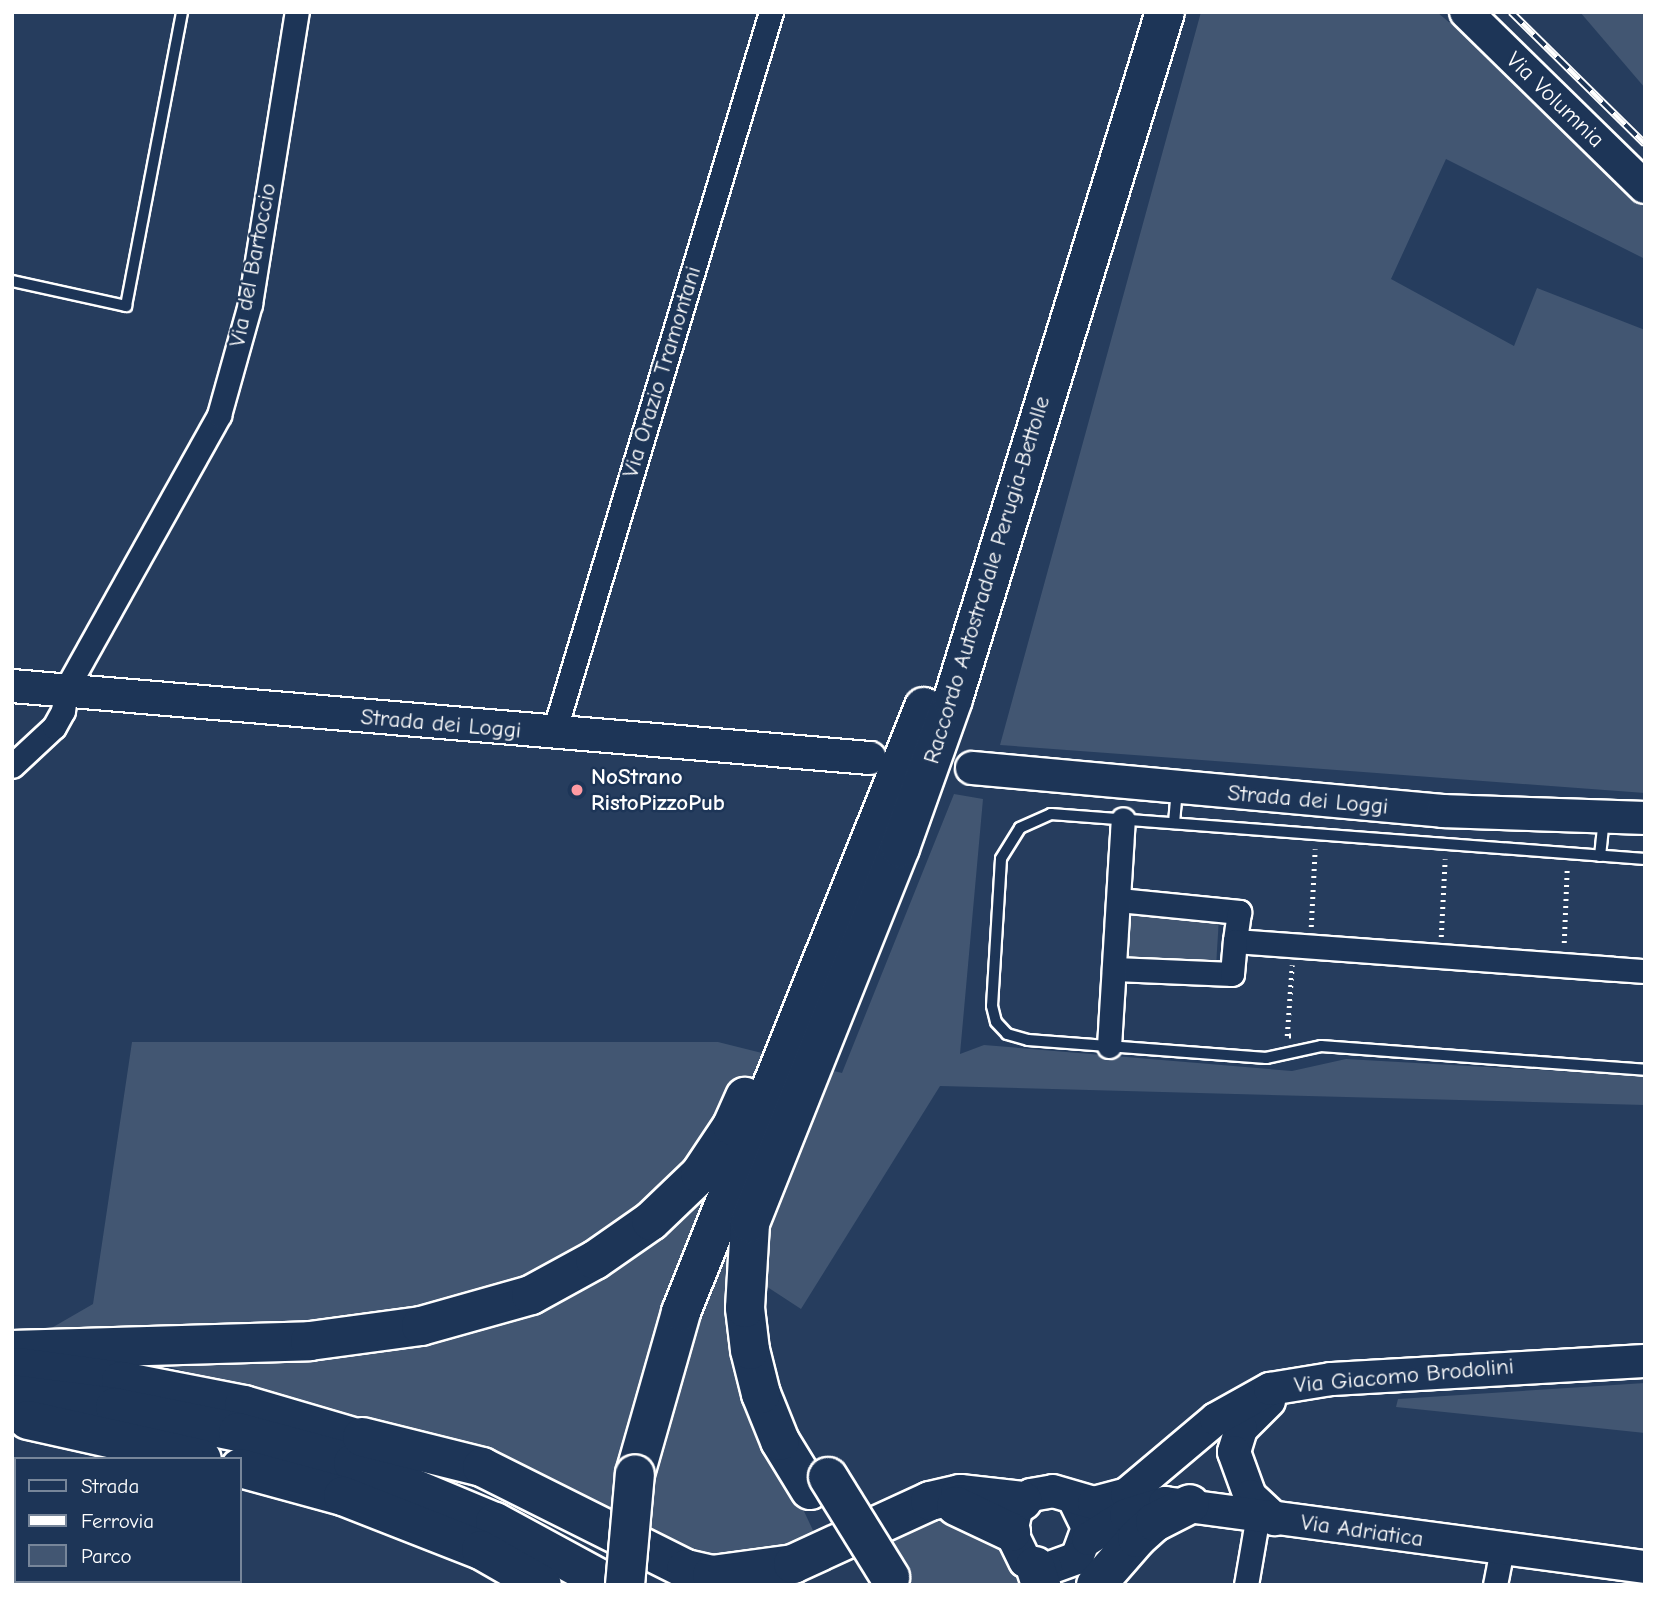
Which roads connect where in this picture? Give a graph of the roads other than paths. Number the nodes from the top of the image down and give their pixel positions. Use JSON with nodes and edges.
{"nodes":[{"id":1,"x":182,"y":12,"type":"edge"},
{"id":2,"x":297,"y":12,"type":"edge"},
{"id":3,"x":771,"y":12,"type":"edge"},
{"id":4,"x":1137,"y":12,"type":"edge"},
{"id":5,"x":1165,"y":12,"type":"edge"},
{"id":6,"x":1466,"y":12,"type":"edge"},
{"id":7,"x":1645,"y":187,"type":"edge"},
{"id":8,"x":12,"y":281,"type":"edge"},
{"id":9,"x":1001,"y":495,"type":"junction"},
{"id":10,"x":12,"y":686,"type":"edge"},
{"id":11,"x":66,"y":689,"type":"junction"},
{"id":12,"x":554,"y":732,"type":"junction"},
{"id":13,"x":870,"y":758,"type":"dead end"},
{"id":14,"x":12,"y":766,"type":"edge"},
{"id":15,"x":972,"y":768,"type":"dead end"},
{"id":16,"x":1177,"y":790,"type":"junction"},
{"id":17,"x":1645,"y":818,"type":"edge"},
{"id":18,"x":1124,"y":819,"type":"junction"},
{"id":19,"x":1605,"y":819,"type":"junction"},
{"id":20,"x":1174,"y":823,"type":"junction"},
{"id":21,"x":1600,"y":856,"type":"junction"},
{"id":22,"x":1645,"y":859,"type":"edge"},
{"id":23,"x":1119,"y":900,"type":"junction"},
{"id":24,"x":1235,"y":940,"type":"junction"},
{"id":25,"x":1115,"y":969,"type":"junction"},
{"id":26,"x":1645,"y":971,"type":"edge"},
{"id":27,"x":1109,"y":1046,"type":"junction"},
{"id":28,"x":1645,"y":1070,"type":"edge"},
{"id":29,"x":756,"y":1134,"type":"junction"},
{"id":30,"x":12,"y":1350,"type":"edge"},
{"id":31,"x":1645,"y":1361,"type":"edge"},
{"id":32,"x":12,"y":1367,"type":"edge"},
{"id":33,"x":1291,"y":1386,"type":"junction"},
{"id":34,"x":12,"y":1394,"type":"edge"},
{"id":35,"x":12,"y":1417,"type":"edge"},
{"id":36,"x":362,"y":1437,"type":"junction"},
{"id":37,"x":193,"y":1457,"type":"edge"},
{"id":38,"x":242,"y":1469,"type":"edge"},
{"id":39,"x":1074,"y":1499,"type":"junction"},
{"id":40,"x":1190,"y":1504,"type":"junction"},
{"id":41,"x":1017,"y":1517,"type":"junction"},
{"id":42,"x":1266,"y":1517,"type":"junction"},
{"id":43,"x":1088,"y":1539,"type":"junction"},
{"id":44,"x":1502,"y":1550,"type":"junction"},
{"id":45,"x":823,"y":1553,"type":"junction"},
{"id":46,"x":1645,"y":1567,"type":"edge"},
{"id":47,"x":1038,"y":1575,"type":"edge"},
{"id":48,"x":887,"y":1583,"type":"edge"},
{"id":49,"x":541,"y":1585,"type":"edge"},
{"id":50,"x":611,"y":1585,"type":"edge"},
{"id":51,"x":625,"y":1585,"type":"edge"},
{"id":52,"x":659,"y":1585,"type":"edge"},
{"id":53,"x":798,"y":1585,"type":"edge"},
{"id":54,"x":1097,"y":1585,"type":"edge"},
{"id":55,"x":1246,"y":1585,"type":"edge"},
{"id":56,"x":1495,"y":1585,"type":"edge"}],
"edges":[{"from":1,"to":8,"type":"lane"},
{"from":2,"to":11,"type":"street","name":"Via del Bartoccio"},
{"from":3,"to":12,"type":"street","name":"Via Orazio Tramontani"},
{"from":4,"to":9,"type":"highway"},
{"from":5,"to":9,"type":"highway","name":"Raccordo Autostradale Perugia-Bettolle"},
{"from":6,"to":7,"type":"main road","name":"Via Volumnia"},
{"from":9,"to":29,"type":"highway"},
{"from":9,"to":29,"type":"highway","name":"Raccordo Autostradale Perugia-Bettolle"},
{"from":10,"to":11,"type":"main road","name":"Strada dei Loggi"},
{"from":11,"to":12,"type":"main road","name":"Strada dei Loggi"},
{"from":11,"to":14,"type":"street","name":"Via del Bartoccio"},
{"from":12,"to":13,"type":"main road","name":"Strada dei Loggi"},
{"from":15,"to":16,"type":"main road","name":"Strada dei Loggi"},
{"from":16,"to":19,"type":"main road","name":"Strada dei Loggi"},
{"from":16,"to":20,"type":"lane"},
{"from":17,"to":19,"type":"main road","name":"Strada dei Loggi"},
{"from":18,"to":20,"type":"lane"},
{"from":18,"to":23,"type":"street"},
{"from":18,"to":27,"type":"lane"},
{"from":19,"to":21,"type":"lane"},
{"from":20,"to":21,"type":"lane"},
{"from":21,"to":22,"type":"lane"},
{"from":23,"to":24,"type":"street"},
{"from":23,"to":25,"type":"street"},
{"from":24,"to":25,"type":"street"},
{"from":24,"to":26,"type":"street"},
{"from":25,"to":27,"type":"street"},
{"from":27,"to":28,"type":"lane"},
{"from":29,"to":30,"type":"highway"},
{"from":29,"to":48,"type":"highway","bridge":true},
{"from":29,"to":51,"type":"highway","bridge":true},
{"from":31,"to":33,"type":"main road","name":"Via Giacomo Brodolini"},
{"from":32,"to":36,"type":"highway"},
{"from":33,"to":39,"type":"main road","name":"Via Giacomo Brodolini"},
{"from":33,"to":42,"type":"main road"},
{"from":34,"to":50,"type":"highway"},
{"from":35,"to":37,"type":"highway"},
{"from":36,"to":45,"type":"highway"},
{"from":36,"to":52,"type":"highway"},
{"from":38,"to":49,"type":"highway"},
{"from":39,"to":41,"type":"main road"},
{"from":39,"to":43,"type":"main road"},
{"from":40,"to":42,"type":"main road","name":"Via Adriatica"},
{"from":40,"to":43,"type":"main road","name":"Via Adriatica"},
{"from":40,"to":54,"type":"highway"},
{"from":41,"to":45,"type":"highway"},
{"from":41,"to":47,"type":"main road"},
{"from":42,"to":44,"type":"main road","name":"Via Adriatica"},
{"from":42,"to":55,"type":"street"},
{"from":43,"to":47,"type":"main road"},
{"from":44,"to":46,"type":"main road","name":"Via Adriatica"},
{"from":44,"to":56,"type":"street"},
{"from":45,"to":53,"type":"highway"}]}
